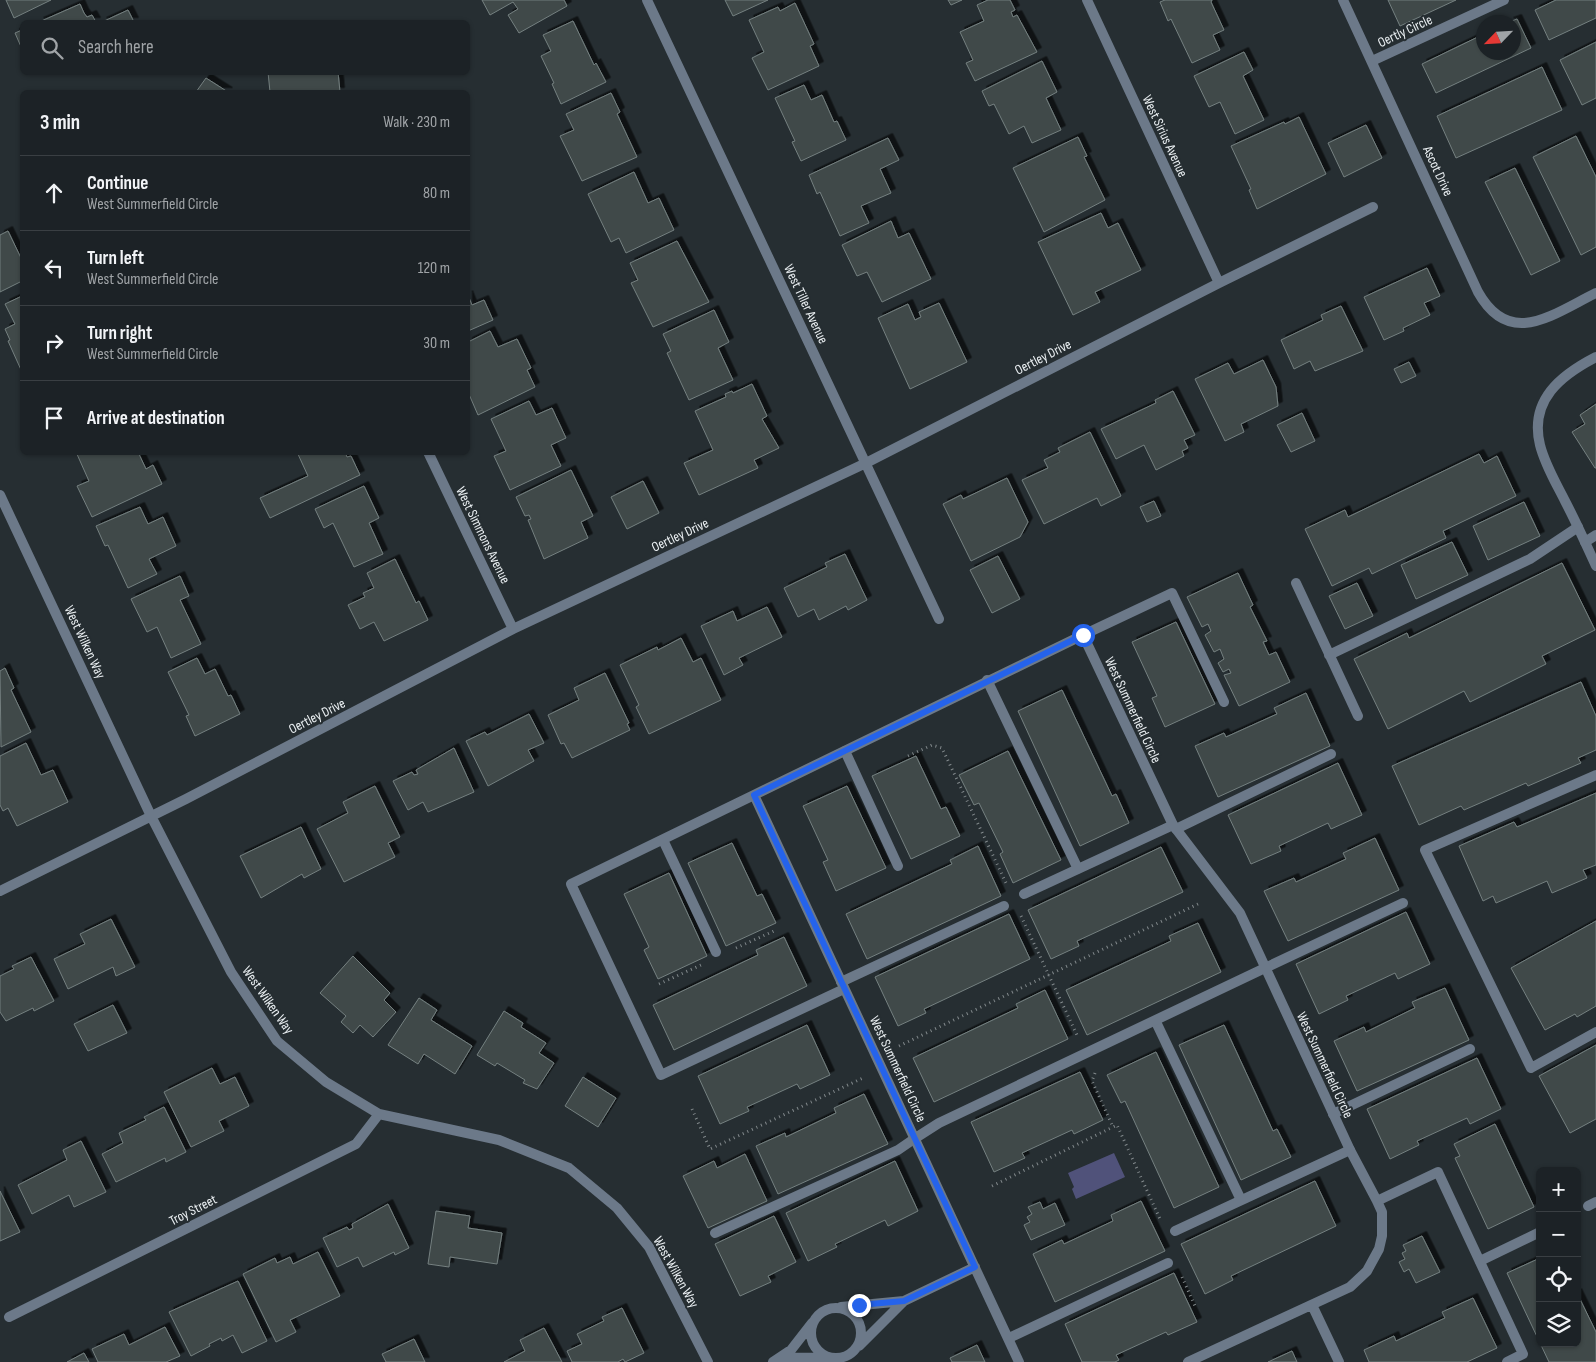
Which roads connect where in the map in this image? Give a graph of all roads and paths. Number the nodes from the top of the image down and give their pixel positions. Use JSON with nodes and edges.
{"nodes":[{"id":1,"x":647,"y":0,"type":"edge"},
{"id":2,"x":1087,"y":0,"type":"edge"},
{"id":3,"x":1343,"y":0,"type":"edge"},
{"id":4,"x":1504,"y":0,"type":"edge"},
{"id":5,"x":1372,"y":61,"type":"junction"},
{"id":6,"x":1373,"y":207,"type":"dead end"},
{"id":7,"x":1219,"y":283,"type":"junction"},
{"id":8,"x":1596,"y":293,"type":"edge"},
{"id":9,"x":1596,"y":357,"type":"edge"},
{"id":10,"x":429,"y":455,"type":"edge"},
{"id":11,"x":866,"y":463,"type":"junction"},
{"id":12,"x":0,"y":495,"type":"edge"},
{"id":13,"x":1578,"y":526,"type":"junction"},
{"id":14,"x":1596,"y":535,"type":"edge"},
{"id":15,"x":1585,"y":542,"type":"junction"},
{"id":16,"x":1596,"y":566,"type":"edge"},
{"id":17,"x":1296,"y":583,"type":"dead end"},
{"id":18,"x":939,"y":619,"type":"dead end"},
{"id":19,"x":513,"y":629,"type":"junction"},
{"id":20,"x":1083,"y":635,"type":"junction"},
{"id":21,"x":1330,"y":655,"type":"junction"},
{"id":22,"x":987,"y":680,"type":"junction"},
{"id":23,"x":1224,"y":702,"type":"dead end"},
{"id":24,"x":1358,"y":716,"type":"dead end"},
{"id":25,"x":845,"y":751,"type":"junction"},
{"id":26,"x":1331,"y":754,"type":"dead end"},
{"id":27,"x":908,"y":756,"type":"dead end"},
{"id":28,"x":1596,"y":775,"type":"edge"},
{"id":29,"x":754,"y":795,"type":"junction"},
{"id":30,"x":151,"y":816,"type":"junction"},
{"id":31,"x":1174,"y":827,"type":"junction"},
{"id":32,"x":663,"y":840,"type":"junction"},
{"id":33,"x":898,"y":866,"type":"dead end"},
{"id":34,"x":1078,"y":869,"type":"junction"},
{"id":35,"x":1008,"y":888,"type":"dead end"},
{"id":36,"x":0,"y":891,"type":"edge"},
{"id":37,"x":1024,"y":894,"type":"dead end"},
{"id":38,"x":1403,"y":903,"type":"dead end"},
{"id":39,"x":1198,"y":904,"type":"dead end"},
{"id":40,"x":1004,"y":906,"type":"dead end"},
{"id":41,"x":1020,"y":914,"type":"dead end"},
{"id":42,"x":716,"y":952,"type":"dead end"},
{"id":43,"x":1265,"y":968,"type":"junction"},
{"id":44,"x":1049,"y":974,"type":"junction"},
{"id":45,"x":843,"y":986,"type":"junction"},
{"id":46,"x":1156,"y":1022,"type":"junction"},
{"id":47,"x":1596,"y":1032,"type":"edge"},
{"id":48,"x":1078,"y":1035,"type":"dead end"},
{"id":49,"x":899,"y":1046,"type":"dead end"},
{"id":50,"x":1470,"y":1048,"type":"dead end"},
{"id":51,"x":1095,"y":1072,"type":"dead end"},
{"id":52,"x":864,"y":1077,"type":"dead end"},
{"id":53,"x":692,"y":1109,"type":"dead end"},
{"id":54,"x":379,"y":1114,"type":"junction"},
{"id":55,"x":1333,"y":1114,"type":"junction"},
{"id":56,"x":1113,"y":1127,"type":"junction"},
{"id":57,"x":914,"y":1139,"type":"junction"},
{"id":58,"x":1350,"y":1150,"type":"junction"},
{"id":59,"x":992,"y":1186,"type":"dead end"},
{"id":60,"x":1241,"y":1200,"type":"junction"},
{"id":61,"x":1378,"y":1201,"type":"junction"},
{"id":62,"x":1161,"y":1220,"type":"dead end"},
{"id":63,"x":1175,"y":1230,"type":"dead end"},
{"id":64,"x":715,"y":1233,"type":"dead end"},
{"id":65,"x":1536,"y":1234,"type":"edge"},
{"id":66,"x":1480,"y":1261,"type":"junction"},
{"id":67,"x":1168,"y":1263,"type":"dead end"},
{"id":68,"x":975,"y":1267,"type":"junction"},
{"id":69,"x":1178,"y":1270,"type":"dead end"},
{"id":70,"x":904,"y":1301,"type":"junction"},
{"id":71,"x":1312,"y":1305,"type":"junction"},
{"id":72,"x":1195,"y":1306,"type":"dead end"},
{"id":73,"x":833,"y":1308,"type":"junction"},
{"id":74,"x":818,"y":1315,"type":"junction"},
{"id":75,"x":9,"y":1318,"type":"dead end"},
{"id":76,"x":1009,"y":1338,"type":"junction"},
{"id":77,"x":857,"y":1348,"type":"junction"},
{"id":78,"x":783,"y":1357,"type":"junction"},
{"id":79,"x":836,"y":1359,"type":"junction"},
{"id":80,"x":708,"y":1362,"type":"edge"},
{"id":81,"x":773,"y":1362,"type":"edge"},
{"id":82,"x":1019,"y":1362,"type":"edge"},
{"id":83,"x":1188,"y":1362,"type":"edge"},
{"id":84,"x":1339,"y":1362,"type":"edge"},
{"id":85,"x":1506,"y":1362,"type":"edge"}],
"edges":[{"from":1,"to":11,"type":"street","name":"West Tiller Avenue"},
{"from":2,"to":7,"type":"street","name":"West Sirius Avenue"},
{"from":3,"to":5,"type":"street","name":"Ascot Drive"},
{"from":4,"to":5,"type":"street","name":"Oertly Circle"},
{"from":5,"to":8,"type":"street","name":"Ascot Drive"},
{"from":6,"to":7,"type":"street","name":"Oertley Drive"},
{"from":7,"to":11,"type":"street","name":"Oertley Drive"},
{"from":9,"to":13,"type":"street"},
{"from":10,"to":19,"type":"street","name":"West Simmons Avenue"},
{"from":11,"to":18,"type":"street","name":"West Tiller Avenue"},
{"from":11,"to":19,"type":"street","name":"Oertley Drive"},
{"from":12,"to":30,"type":"street","name":"West Wilken Way"},
{"from":13,"to":15,"type":"street"},
{"from":13,"to":21,"type":"street"},
{"from":14,"to":15,"type":"street"},
{"from":15,"to":16,"type":"street"},
{"from":17,"to":21,"type":"street"},
{"from":19,"to":30,"type":"street","name":"Oertley Drive"},
{"from":20,"to":22,"type":"street"},
{"from":20,"to":23,"type":"street"},
{"from":20,"to":31,"type":"street","name":"West Summerfield Circle"},
{"from":21,"to":24,"type":"street"},
{"from":22,"to":25,"type":"street"},
{"from":22,"to":34,"type":"street"},
{"from":25,"to":29,"type":"street"},
{"from":25,"to":33,"type":"street"},
{"from":26,"to":31,"type":"street"},
{"from":27,"to":35,"type":"path"},
{"from":28,"to":47,"type":"street"},
{"from":29,"to":32,"type":"street"},
{"from":29,"to":45,"type":"street","name":"West Summerfield Circle"},
{"from":30,"to":36,"type":"street","name":"Oertley Drive"},
{"from":30,"to":54,"type":"street","name":"West Wilken Way"},
{"from":31,"to":34,"type":"street"},
{"from":31,"to":43,"type":"street","name":"West Summerfield Circle"},
{"from":32,"to":42,"type":"street"},
{"from":32,"to":45,"type":"street"},
{"from":34,"to":37,"type":"street"},
{"from":38,"to":43,"type":"street"},
{"from":39,"to":44,"type":"path"},
{"from":40,"to":45,"type":"street"},
{"from":41,"to":44,"type":"path"},
{"from":43,"to":46,"type":"street"},
{"from":43,"to":55,"type":"street","name":"West Summerfield Circle"},
{"from":44,"to":48,"type":"path"},
{"from":44,"to":49,"type":"path"},
{"from":45,"to":57,"type":"street","name":"West Summerfield Circle"},
{"from":46,"to":57,"type":"street"},
{"from":46,"to":60,"type":"street"},
{"from":50,"to":55,"type":"street"},
{"from":51,"to":56,"type":"path"},
{"from":52,"to":53,"type":"path"},
{"from":54,"to":75,"type":"street","name":"Troy Street"},
{"from":54,"to":80,"type":"street","name":"West Wilken Way"},
{"from":55,"to":58,"type":"street","name":"West Summerfield Circle"},
{"from":56,"to":59,"type":"path"},
{"from":56,"to":62,"type":"path"},
{"from":57,"to":64,"type":"street"},
{"from":57,"to":68,"type":"street","name":"West Summerfield Circle"},
{"from":58,"to":60,"type":"street"},
{"from":58,"to":61,"type":"street","name":"West Summerfield Circle"},
{"from":60,"to":63,"type":"street"},
{"from":61,"to":66,"type":"street"},
{"from":61,"to":71,"type":"street","name":"West Summerfield Circle"},
{"from":65,"to":66,"type":"street"},
{"from":66,"to":85,"type":"street"},
{"from":67,"to":76,"type":"street"},
{"from":68,"to":70,"type":"street"},
{"from":68,"to":76,"type":"street","name":"West Summerfield Circle"},
{"from":69,"to":72,"type":"path"},
{"from":70,"to":73,"type":"street"},
{"from":70,"to":77,"type":"street"},
{"from":71,"to":83,"type":"street","name":"West Summerfield Circle"},
{"from":71,"to":84,"type":"street"},
{"from":73,"to":74,"type":"street"},
{"from":73,"to":77,"type":"street"},
{"from":74,"to":78,"type":"street"},
{"from":74,"to":79,"type":"street"},
{"from":76,"to":82,"type":"street","name":"West Summerfield Circle"},
{"from":77,"to":79,"type":"street"},
{"from":78,"to":79,"type":"street"},
{"from":78,"to":81,"type":"street"}]}
